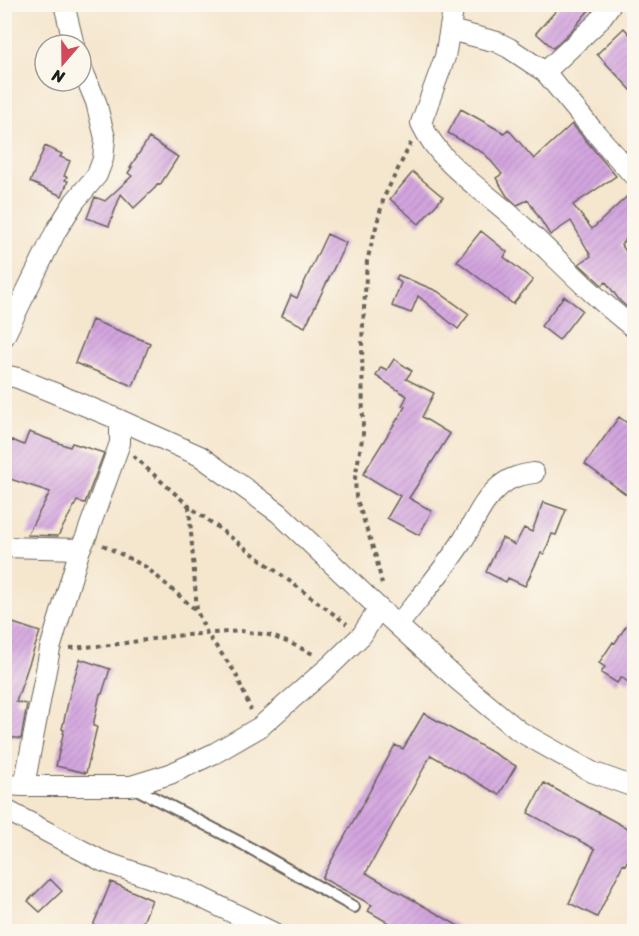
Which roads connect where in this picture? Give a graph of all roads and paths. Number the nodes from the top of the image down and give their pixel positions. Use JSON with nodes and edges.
{"nodes":[{"id":1,"x":64,"y":4,"type":"edge"},
{"id":2,"x":454,"y":4,"type":"edge"},
{"id":3,"x":611,"y":4,"type":"edge"},
{"id":4,"x":450,"y":30,"type":"junction"},
{"id":5,"x":71,"y":33,"type":"edge"},
{"id":6,"x":544,"y":72,"type":"junction"},
{"id":7,"x":92,"y":93,"type":"edge"},
{"id":8,"x":421,"y":123,"type":"junction"},
{"id":9,"x":634,"y":176,"type":"edge"},
{"id":10,"x":634,"y":328,"type":"edge"},
{"id":11,"x":4,"y":337,"type":"edge"},
{"id":12,"x":4,"y":375,"type":"edge"},
{"id":13,"x":120,"y":420,"type":"junction"},
{"id":14,"x":120,"y":443,"type":"junction"},
{"id":15,"x":534,"y":473,"type":"dead end"},
{"id":16,"x":189,"y":506,"type":"junction"},
{"id":17,"x":83,"y":543,"type":"junction"},
{"id":18,"x":4,"y":547,"type":"edge"},
{"id":19,"x":197,"y":611,"type":"junction"},
{"id":20,"x":387,"y":616,"type":"junction"},
{"id":21,"x":207,"y":634,"type":"junction"},
{"id":22,"x":362,"y":635,"type":"junction"},
{"id":23,"x":50,"y":649,"type":"junction"},
{"id":24,"x":332,"y":664,"type":"junction"},
{"id":25,"x":260,"y":727,"type":"junction"},
{"id":26,"x":4,"y":785,"type":"edge"},
{"id":27,"x":24,"y":786,"type":"junction"},
{"id":28,"x":131,"y":786,"type":"junction"},
{"id":29,"x":634,"y":787,"type":"edge"},
{"id":30,"x":4,"y":808,"type":"edge"},
{"id":31,"x":354,"y":908,"type":"dead end"},
{"id":32,"x":272,"y":932,"type":"edge"}],
"edges":[{"from":1,"to":5,"type":"street"},
{"from":2,"to":4,"type":"street"},
{"from":3,"to":6,"type":"street"},
{"from":4,"to":6,"type":"street"},
{"from":4,"to":8,"type":"street"},
{"from":6,"to":9,"type":"street"},
{"from":7,"to":11,"type":"street"},
{"from":8,"to":10,"type":"street"},
{"from":8,"to":20,"type":"path"},
{"from":12,"to":13,"type":"street"},
{"from":13,"to":14,"type":"street"},
{"from":13,"to":20,"type":"street"},
{"from":14,"to":16,"type":"path"},
{"from":14,"to":17,"type":"street"},
{"from":15,"to":20,"type":"street"},
{"from":16,"to":19,"type":"path"},
{"from":16,"to":22,"type":"path"},
{"from":17,"to":18,"type":"street"},
{"from":17,"to":19,"type":"path"},
{"from":17,"to":23,"type":"street"},
{"from":19,"to":21,"type":"path"},
{"from":20,"to":22,"type":"street"},
{"from":20,"to":29,"type":"street"},
{"from":21,"to":23,"type":"path"},
{"from":21,"to":24,"type":"path"},
{"from":21,"to":25,"type":"path"},
{"from":22,"to":24,"type":"street"},
{"from":23,"to":27,"type":"street"},
{"from":24,"to":25,"type":"street"},
{"from":25,"to":28,"type":"street"},
{"from":26,"to":27,"type":"street"},
{"from":27,"to":28,"type":"street"},
{"from":28,"to":31,"type":"lane"},
{"from":30,"to":32,"type":"street"}]}
